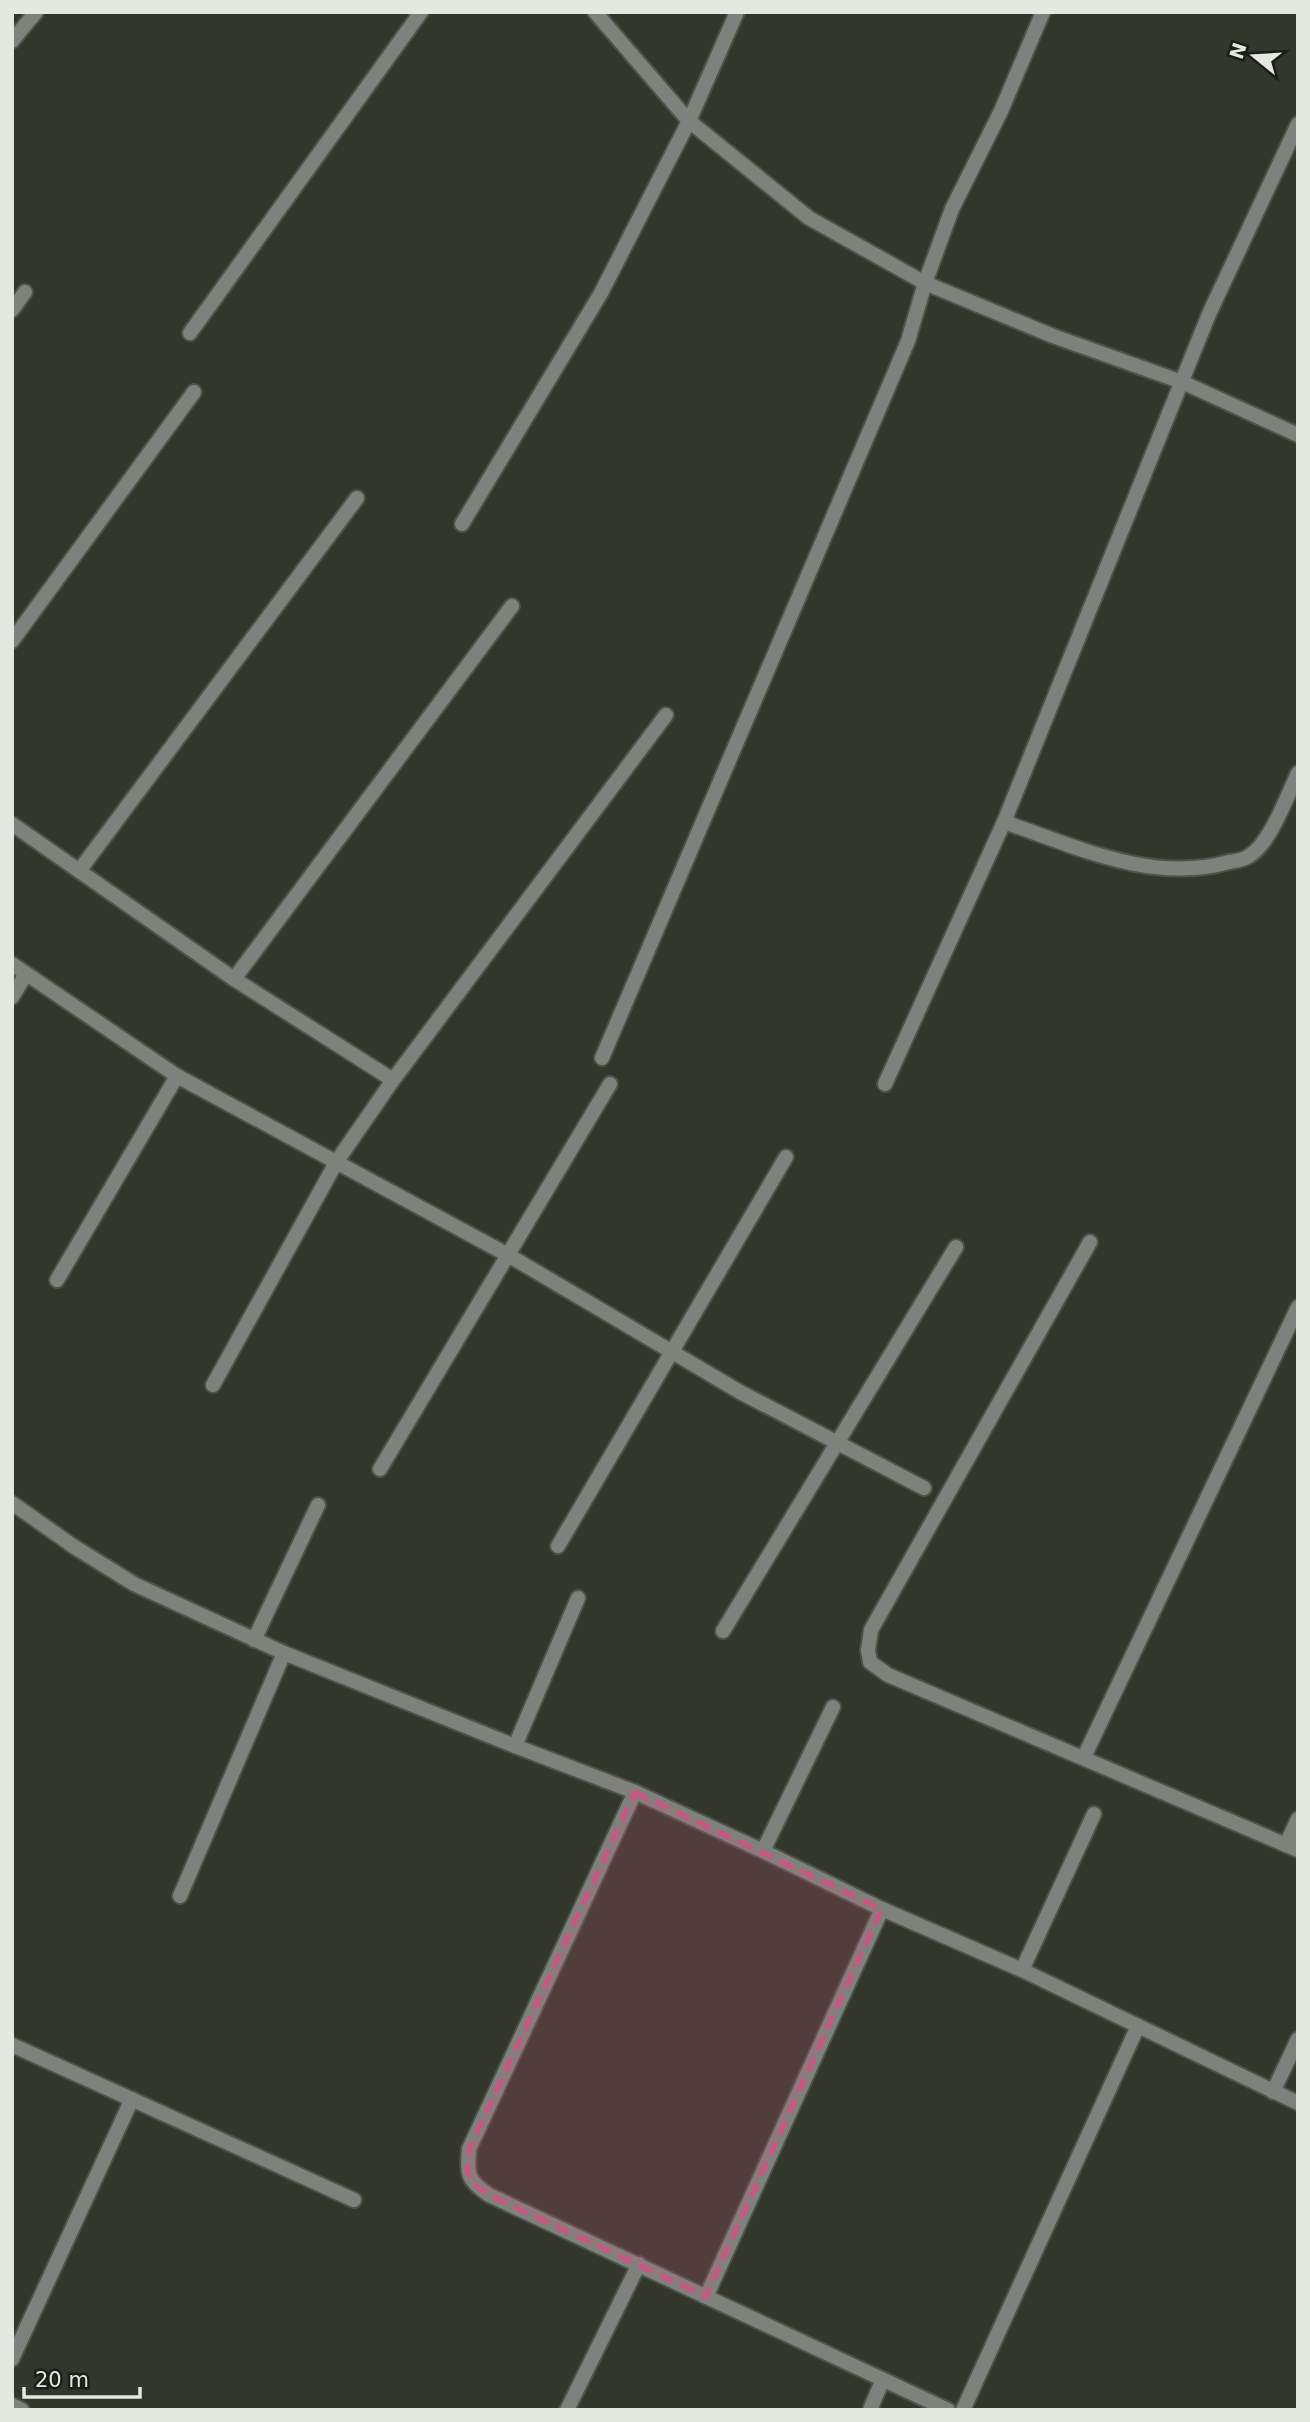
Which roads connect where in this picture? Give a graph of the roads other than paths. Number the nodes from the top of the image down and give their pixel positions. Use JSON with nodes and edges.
{"nodes":[{"id":1,"x":36,"y":12,"type":"edge"},
{"id":2,"x":421,"y":12,"type":"edge"},
{"id":3,"x":595,"y":12,"type":"edge"},
{"id":4,"x":737,"y":12,"type":"edge"},
{"id":5,"x":1043,"y":12,"type":"edge"},
{"id":6,"x":12,"y":41,"type":"edge"},
{"id":7,"x":689,"y":121,"type":"junction"},
{"id":8,"x":1298,"y":124,"type":"edge"},
{"id":9,"x":925,"y":283,"type":"junction"},
{"id":10,"x":25,"y":292,"type":"dead end"},
{"id":11,"x":12,"y":310,"type":"edge"},
{"id":12,"x":190,"y":333,"type":"dead end"},
{"id":13,"x":1182,"y":382,"type":"junction"},
{"id":14,"x":194,"y":392,"type":"dead end"},
{"id":15,"x":1298,"y":435,"type":"edge"},
{"id":16,"x":357,"y":498,"type":"dead end"},
{"id":17,"x":462,"y":524,"type":"dead end"},
{"id":18,"x":512,"y":606,"type":"dead end"},
{"id":19,"x":12,"y":641,"type":"edge"},
{"id":20,"x":666,"y":715,"type":"dead end"},
{"id":21,"x":1298,"y":773,"type":"edge"},
{"id":22,"x":1004,"y":822,"type":"junction"},
{"id":23,"x":12,"y":824,"type":"edge"},
{"id":24,"x":79,"y":871,"type":"junction"},
{"id":25,"x":12,"y":964,"type":"edge"},
{"id":26,"x":26,"y":974,"type":"junction"},
{"id":27,"x":234,"y":979,"type":"junction"},
{"id":28,"x":12,"y":997,"type":"edge"},
{"id":29,"x":602,"y":1058,"type":"dead end"},
{"id":30,"x":177,"y":1076,"type":"junction"},
{"id":31,"x":393,"y":1080,"type":"junction"},
{"id":32,"x":610,"y":1084,"type":"dead end"},
{"id":33,"x":885,"y":1084,"type":"dead end"},
{"id":34,"x":786,"y":1157,"type":"dead end"},
{"id":35,"x":337,"y":1161,"type":"junction"},
{"id":36,"x":1090,"y":1242,"type":"dead end"},
{"id":37,"x":956,"y":1247,"type":"dead end"},
{"id":38,"x":508,"y":1255,"type":"junction"},
{"id":39,"x":57,"y":1280,"type":"dead end"},
{"id":40,"x":1298,"y":1307,"type":"edge"},
{"id":41,"x":670,"y":1350,"type":"junction"},
{"id":42,"x":212,"y":1385,"type":"dead end"},
{"id":43,"x":838,"y":1442,"type":"junction"},
{"id":44,"x":380,"y":1469,"type":"dead end"},
{"id":45,"x":924,"y":1488,"type":"dead end"},
{"id":46,"x":12,"y":1503,"type":"edge"},
{"id":47,"x":318,"y":1504,"type":"dead end"},
{"id":48,"x":558,"y":1546,"type":"dead end"},
{"id":49,"x":578,"y":1598,"type":"dead end"},
{"id":50,"x":723,"y":1631,"type":"dead end"},
{"id":51,"x":254,"y":1640,"type":"junction"},
{"id":52,"x":284,"y":1653,"type":"junction"},
{"id":53,"x":833,"y":1707,"type":"dead end"},
{"id":54,"x":515,"y":1746,"type":"junction"},
{"id":55,"x":1084,"y":1757,"type":"junction"},
{"id":56,"x":635,"y":1792,"type":"junction"},
{"id":57,"x":1094,"y":1814,"type":"dead end"},
{"id":58,"x":1298,"y":1819,"type":"edge"},
{"id":59,"x":1292,"y":1847,"type":"edge"},
{"id":60,"x":764,"y":1851,"type":"junction"},
{"id":61,"x":180,"y":1896,"type":"dead end"},
{"id":62,"x":882,"y":1909,"type":"junction"},
{"id":63,"x":1022,"y":1970,"type":"junction"},
{"id":64,"x":1138,"y":2026,"type":"junction"},
{"id":65,"x":1298,"y":2039,"type":"edge"},
{"id":66,"x":12,"y":2045,"type":"edge"},
{"id":67,"x":1273,"y":2092,"type":"junction"},
{"id":68,"x":132,"y":2099,"type":"junction"},
{"id":69,"x":1298,"y":2103,"type":"edge"},
{"id":70,"x":354,"y":2200,"type":"dead end"},
{"id":71,"x":639,"y":2264,"type":"junction"},
{"id":72,"x":706,"y":2297,"type":"junction"},
{"id":73,"x":12,"y":2359,"type":"edge"},
{"id":74,"x":882,"y":2381,"type":"junction"},
{"id":75,"x":12,"y":2405,"type":"edge"},
{"id":76,"x":22,"y":2410,"type":"edge"},
{"id":77,"x":567,"y":2410,"type":"edge"},
{"id":78,"x":870,"y":2410,"type":"edge"},
{"id":79,"x":948,"y":2410,"type":"edge"},
{"id":80,"x":963,"y":2410,"type":"edge"}],
"edges":[{"from":1,"to":6,"type":"street"},
{"from":2,"to":12,"type":"street"},
{"from":3,"to":7,"type":"street"},
{"from":4,"to":7,"type":"street"},
{"from":5,"to":9,"type":"street"},
{"from":7,"to":9,"type":"street"},
{"from":7,"to":17,"type":"street"},
{"from":8,"to":13,"type":"street"},
{"from":9,"to":13,"type":"street"},
{"from":9,"to":29,"type":"street"},
{"from":10,"to":11,"type":"street"},
{"from":13,"to":15,"type":"street"},
{"from":13,"to":22,"type":"street"},
{"from":14,"to":19,"type":"street"},
{"from":16,"to":24,"type":"street"},
{"from":18,"to":27,"type":"street"},
{"from":20,"to":31,"type":"street"},
{"from":21,"to":22,"type":"street"},
{"from":22,"to":33,"type":"street"},
{"from":23,"to":24,"type":"street"},
{"from":24,"to":27,"type":"street"},
{"from":25,"to":26,"type":"street"},
{"from":26,"to":28,"type":"street"},
{"from":26,"to":30,"type":"street"},
{"from":27,"to":31,"type":"street"},
{"from":30,"to":35,"type":"street"},
{"from":30,"to":39,"type":"street"},
{"from":31,"to":35,"type":"street"},
{"from":32,"to":38,"type":"street"},
{"from":34,"to":41,"type":"street"},
{"from":35,"to":38,"type":"street"},
{"from":35,"to":42,"type":"street"},
{"from":36,"to":55,"type":"street"},
{"from":37,"to":43,"type":"street"},
{"from":38,"to":41,"type":"street"},
{"from":38,"to":44,"type":"street"},
{"from":40,"to":55,"type":"street"},
{"from":41,"to":43,"type":"street"},
{"from":41,"to":48,"type":"street"},
{"from":43,"to":45,"type":"street"},
{"from":43,"to":50,"type":"street"},
{"from":46,"to":51,"type":"street"},
{"from":47,"to":51,"type":"street"},
{"from":49,"to":54,"type":"street"},
{"from":51,"to":52,"type":"street"},
{"from":52,"to":54,"type":"street"},
{"from":52,"to":61,"type":"street"},
{"from":53,"to":60,"type":"street"},
{"from":54,"to":56,"type":"street"},
{"from":55,"to":59,"type":"street"},
{"from":56,"to":60,"type":"street"},
{"from":56,"to":71,"type":"street"},
{"from":57,"to":63,"type":"street"},
{"from":58,"to":59,"type":"street"},
{"from":60,"to":62,"type":"street"},
{"from":62,"to":63,"type":"street"},
{"from":62,"to":72,"type":"street"},
{"from":63,"to":64,"type":"street"},
{"from":64,"to":67,"type":"street"},
{"from":64,"to":80,"type":"street"},
{"from":65,"to":67,"type":"street"},
{"from":66,"to":68,"type":"street"},
{"from":67,"to":69,"type":"street"},
{"from":68,"to":70,"type":"street"},
{"from":68,"to":73,"type":"street"},
{"from":71,"to":72,"type":"street"},
{"from":71,"to":77,"type":"street"},
{"from":72,"to":74,"type":"street"},
{"from":74,"to":78,"type":"street"},
{"from":74,"to":79,"type":"street"},
{"from":75,"to":76,"type":"street"}]}
